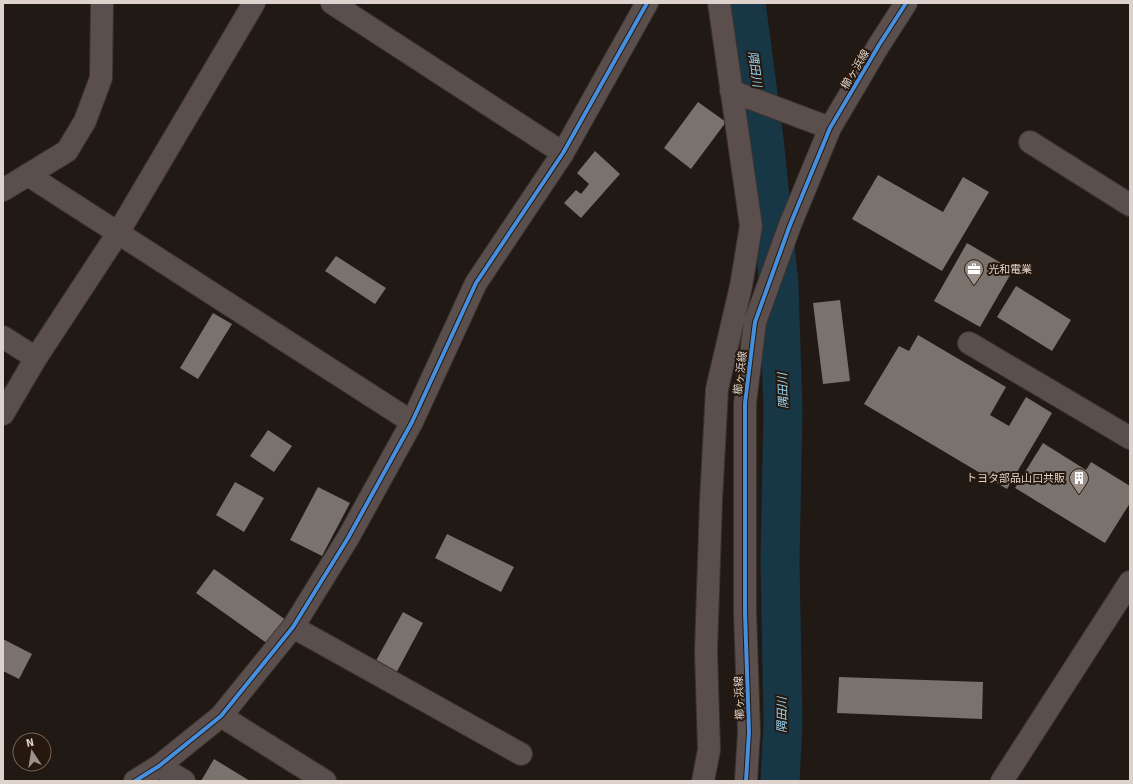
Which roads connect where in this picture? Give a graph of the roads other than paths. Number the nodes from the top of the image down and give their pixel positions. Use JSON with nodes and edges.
{"nodes":[{"id":1,"x":102,"y":3,"type":"edge"},
{"id":2,"x":254,"y":3,"type":"edge"},
{"id":3,"x":332,"y":3,"type":"edge"},
{"id":4,"x":647,"y":3,"type":"edge"},
{"id":5,"x":719,"y":3,"type":"edge"},
{"id":6,"x":906,"y":3,"type":"edge"},
{"id":7,"x":731,"y":91,"type":"junction"},
{"id":8,"x":830,"y":128,"type":"junction"},
{"id":9,"x":1030,"y":142,"type":"dead end"},
{"id":10,"x":563,"y":153,"type":"junction"},
{"id":11,"x":28,"y":175,"type":"junction"},
{"id":12,"x":3,"y":190,"type":"edge"},
{"id":13,"x":1130,"y":205,"type":"edge"},
{"id":14,"x":118,"y":233,"type":"junction"},
{"id":15,"x":3,"y":337,"type":"edge"},
{"id":16,"x":969,"y":343,"type":"dead end"},
{"id":17,"x":36,"y":358,"type":"junction"},
{"id":18,"x":3,"y":414,"type":"edge"},
{"id":19,"x":412,"y":422,"type":"junction"},
{"id":20,"x":1130,"y":438,"type":"edge"},
{"id":21,"x":1130,"y":582,"type":"edge"},
{"id":22,"x":293,"y":627,"type":"junction"},
{"id":23,"x":221,"y":716,"type":"junction"},
{"id":24,"x":521,"y":754,"type":"dead end"},
{"id":25,"x":160,"y":766,"type":"junction"},
{"id":26,"x":135,"y":781,"type":"edge"},
{"id":27,"x":184,"y":781,"type":"edge"},
{"id":28,"x":325,"y":781,"type":"edge"},
{"id":29,"x":703,"y":781,"type":"edge"},
{"id":30,"x":746,"y":781,"type":"edge"},
{"id":31,"x":1002,"y":781,"type":"edge"}],
"edges":[{"from":1,"to":11,"type":"street"},
{"from":2,"to":14,"type":"street"},
{"from":3,"to":10,"type":"street"},
{"from":4,"to":10,"type":"street"},
{"from":5,"to":7,"type":"street"},
{"from":6,"to":8,"type":"street","name":"櫛ヶ浜線"},
{"from":7,"to":8,"type":"street"},
{"from":7,"to":29,"type":"street"},
{"from":8,"to":30,"type":"street","name":"櫛ヶ浜線"},
{"from":9,"to":13,"type":"street"},
{"from":10,"to":19,"type":"street"},
{"from":11,"to":12,"type":"street"},
{"from":11,"to":14,"type":"street"},
{"from":14,"to":17,"type":"street"},
{"from":14,"to":19,"type":"street"},
{"from":15,"to":17,"type":"street"},
{"from":16,"to":20,"type":"street"},
{"from":17,"to":18,"type":"street"},
{"from":19,"to":22,"type":"street"},
{"from":21,"to":31,"type":"street"},
{"from":22,"to":23,"type":"street"},
{"from":22,"to":24,"type":"street"},
{"from":23,"to":25,"type":"street"},
{"from":23,"to":28,"type":"street"},
{"from":25,"to":26,"type":"street"},
{"from":25,"to":27,"type":"street"}]}
